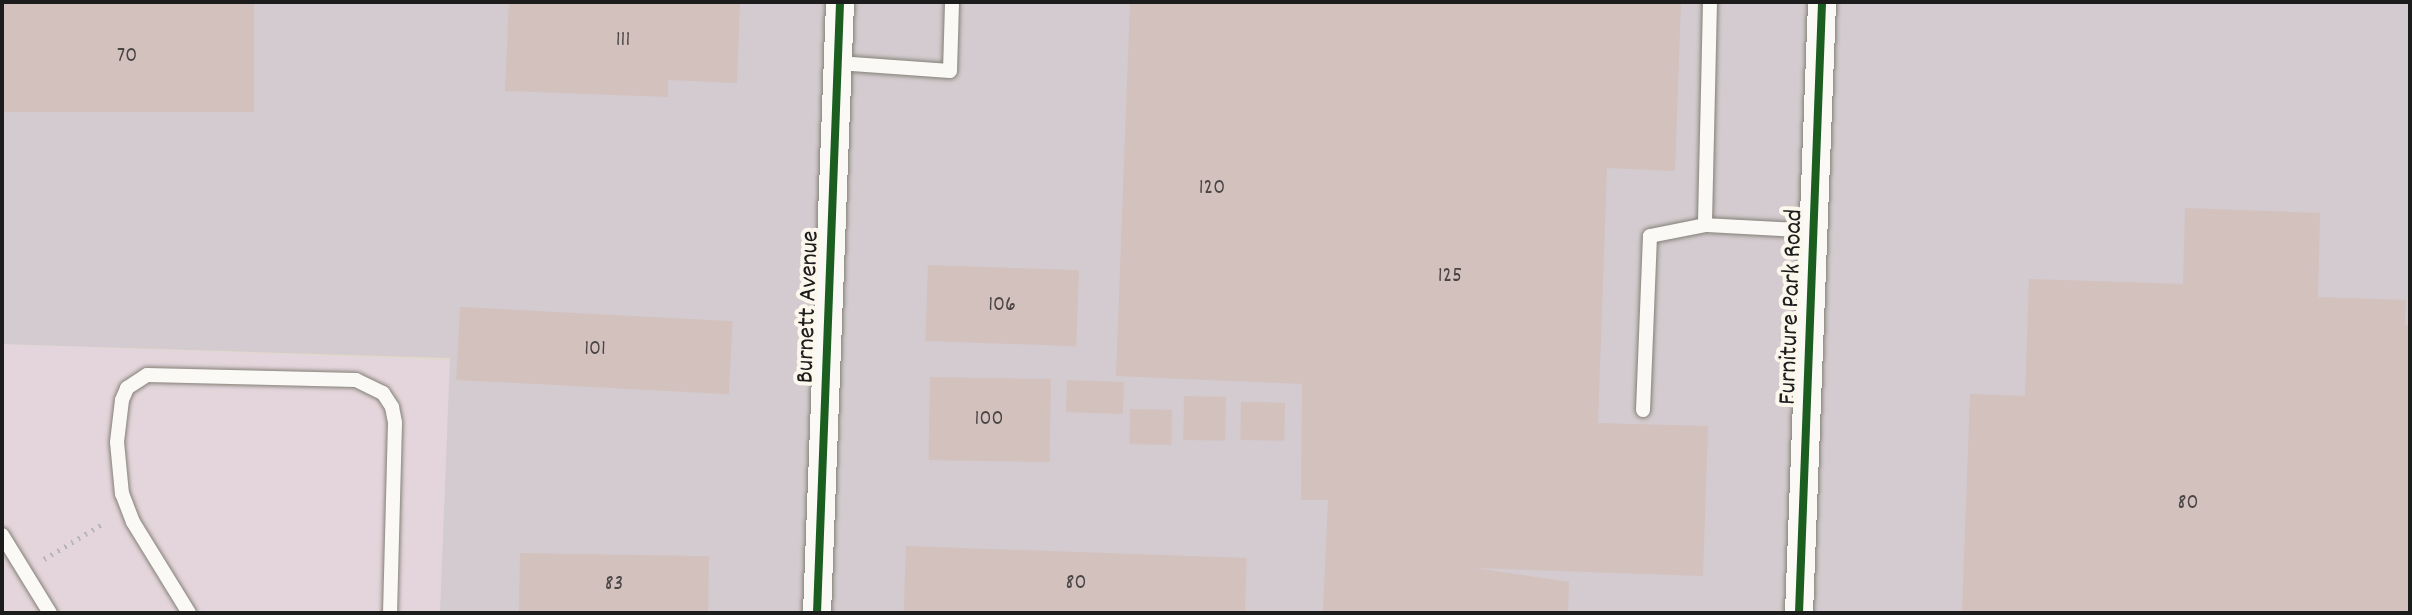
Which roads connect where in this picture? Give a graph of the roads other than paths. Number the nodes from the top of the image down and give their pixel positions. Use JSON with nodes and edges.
{"nodes":[{"id":1,"x":840,"y":2,"type":"edge"},
{"id":2,"x":952,"y":2,"type":"edge"},
{"id":3,"x":1710,"y":2,"type":"edge"},
{"id":4,"x":1822,"y":2,"type":"edge"},
{"id":5,"x":838,"y":63,"type":"junction"},
{"id":6,"x":1705,"y":225,"type":"junction"},
{"id":7,"x":1815,"y":231,"type":"junction"},
{"id":8,"x":1643,"y":410,"type":"dead end"},
{"id":9,"x":2,"y":535,"type":"edge"},
{"id":10,"x":50,"y":613,"type":"edge"},
{"id":11,"x":189,"y":613,"type":"edge"},
{"id":12,"x":390,"y":613,"type":"edge"},
{"id":13,"x":817,"y":613,"type":"edge"},
{"id":14,"x":1799,"y":613,"type":"edge"}],
"edges":[{"from":1,"to":5,"type":"street","name":"Burnett Avenue"},
{"from":2,"to":5,"type":"lane"},
{"from":3,"to":6,"type":"lane"},
{"from":4,"to":7,"type":"street","name":"Furniture Park Road"},
{"from":5,"to":13,"type":"street","name":"Burnett Avenue"},
{"from":6,"to":7,"type":"lane"},
{"from":6,"to":8,"type":"lane"},
{"from":7,"to":14,"type":"street","name":"Furniture Park Road"},
{"from":9,"to":10,"type":"lane"},
{"from":11,"to":12,"type":"lane"}]}
